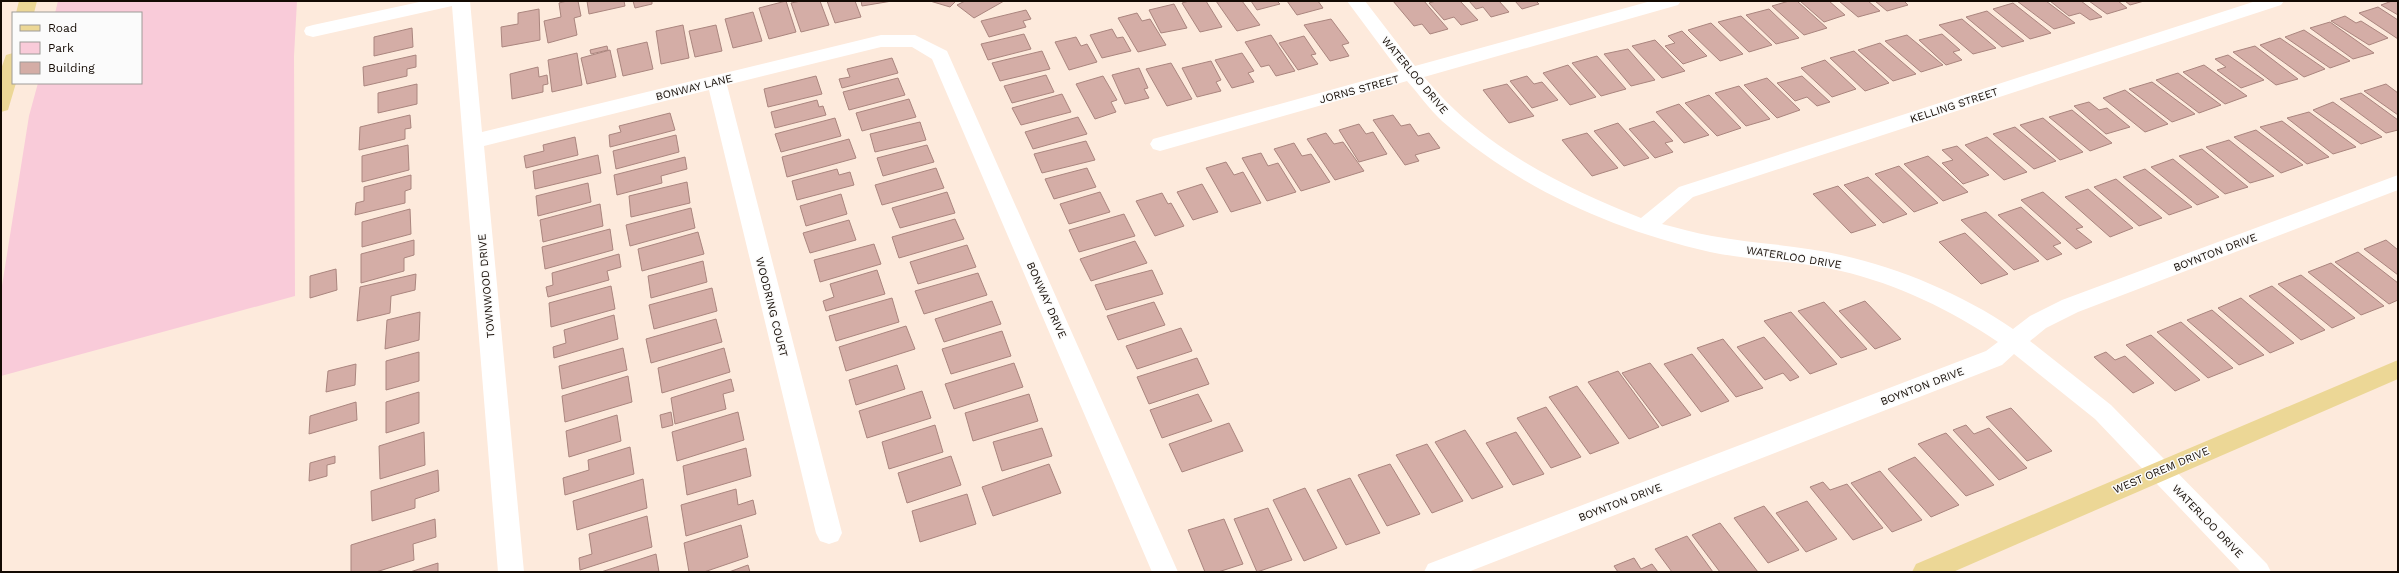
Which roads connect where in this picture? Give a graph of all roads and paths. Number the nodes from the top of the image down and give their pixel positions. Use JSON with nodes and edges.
{"nodes":[{"id":1,"x":28,"y":1,"type":"edge"},
{"id":2,"x":450,"y":1,"type":"edge"},
{"id":3,"x":462,"y":1,"type":"edge"},
{"id":4,"x":1356,"y":1,"type":"edge"},
{"id":5,"x":1672,"y":1,"type":"edge"},
{"id":6,"x":2275,"y":1,"type":"edge"},
{"id":7,"x":25,"y":12,"type":"edge"},
{"id":8,"x":313,"y":31,"type":"dead end"},
{"id":9,"x":914,"y":42,"type":"joint"},
{"id":10,"x":12,"y":63,"type":"edge"},
{"id":11,"x":1412,"y":74,"type":"junction"},
{"id":12,"x":716,"y":81,"type":"junction"},
{"id":13,"x":1,"y":105,"type":"edge"},
{"id":14,"x":474,"y":141,"type":"junction"},
{"id":15,"x":1160,"y":144,"type":"dead end"},
{"id":16,"x":2398,"y":182,"type":"edge"},
{"id":17,"x":1644,"y":227,"type":"junction"},
{"id":18,"x":2015,"y":342,"type":"junction"},
{"id":19,"x":2398,"y":369,"type":"edge"},
{"id":20,"x":2159,"y":471,"type":"junction"},
{"id":21,"x":829,"y":533,"type":"dead end"},
{"id":22,"x":511,"y":572,"type":"edge"},
{"id":23,"x":1165,"y":572,"type":"edge"},
{"id":24,"x":1437,"y":572,"type":"edge"},
{"id":25,"x":1925,"y":572,"type":"edge"},
{"id":26,"x":2258,"y":572,"type":"edge"}],
"edges":[{"from":1,"to":7,"type":"main road"},
{"from":2,"to":8,"type":"street"},
{"from":3,"to":14,"type":"street","name":"TOWNWOOD DRIVE"},
{"from":4,"to":11,"type":"street","name":"WATERLOO DRIVE"},
{"from":5,"to":11,"type":"street","name":"JORNS STREET"},
{"from":6,"to":17,"type":"street","name":"KELLING STREET"},
{"from":9,"to":12,"type":"street","name":"BONWAY LANE"},
{"from":9,"to":23,"type":"street","name":"BONWAY DRIVE"},
{"from":10,"to":13,"type":"main road"},
{"from":11,"to":15,"type":"street","name":"JORNS STREET"},
{"from":11,"to":17,"type":"street","name":"WATERLOO DRIVE"},
{"from":12,"to":14,"type":"street","name":"BONWAY LANE"},
{"from":12,"to":21,"type":"street","name":"WOODRING COURT"},
{"from":14,"to":22,"type":"street","name":"TOWNWOOD DRIVE"},
{"from":16,"to":18,"type":"street","name":"BOYNTON DRIVE"},
{"from":17,"to":18,"type":"street","name":"WATERLOO DRIVE"},
{"from":18,"to":20,"type":"street","name":"WATERLOO DRIVE"},
{"from":18,"to":24,"type":"street","name":"BOYNTON DRIVE"},
{"from":19,"to":20,"type":"main road","name":"WEST OREM DRIVE"},
{"from":20,"to":25,"type":"main road","name":"WEST OREM DRIVE"},
{"from":20,"to":26,"type":"street","name":"WATERLOO DRIVE"}]}
